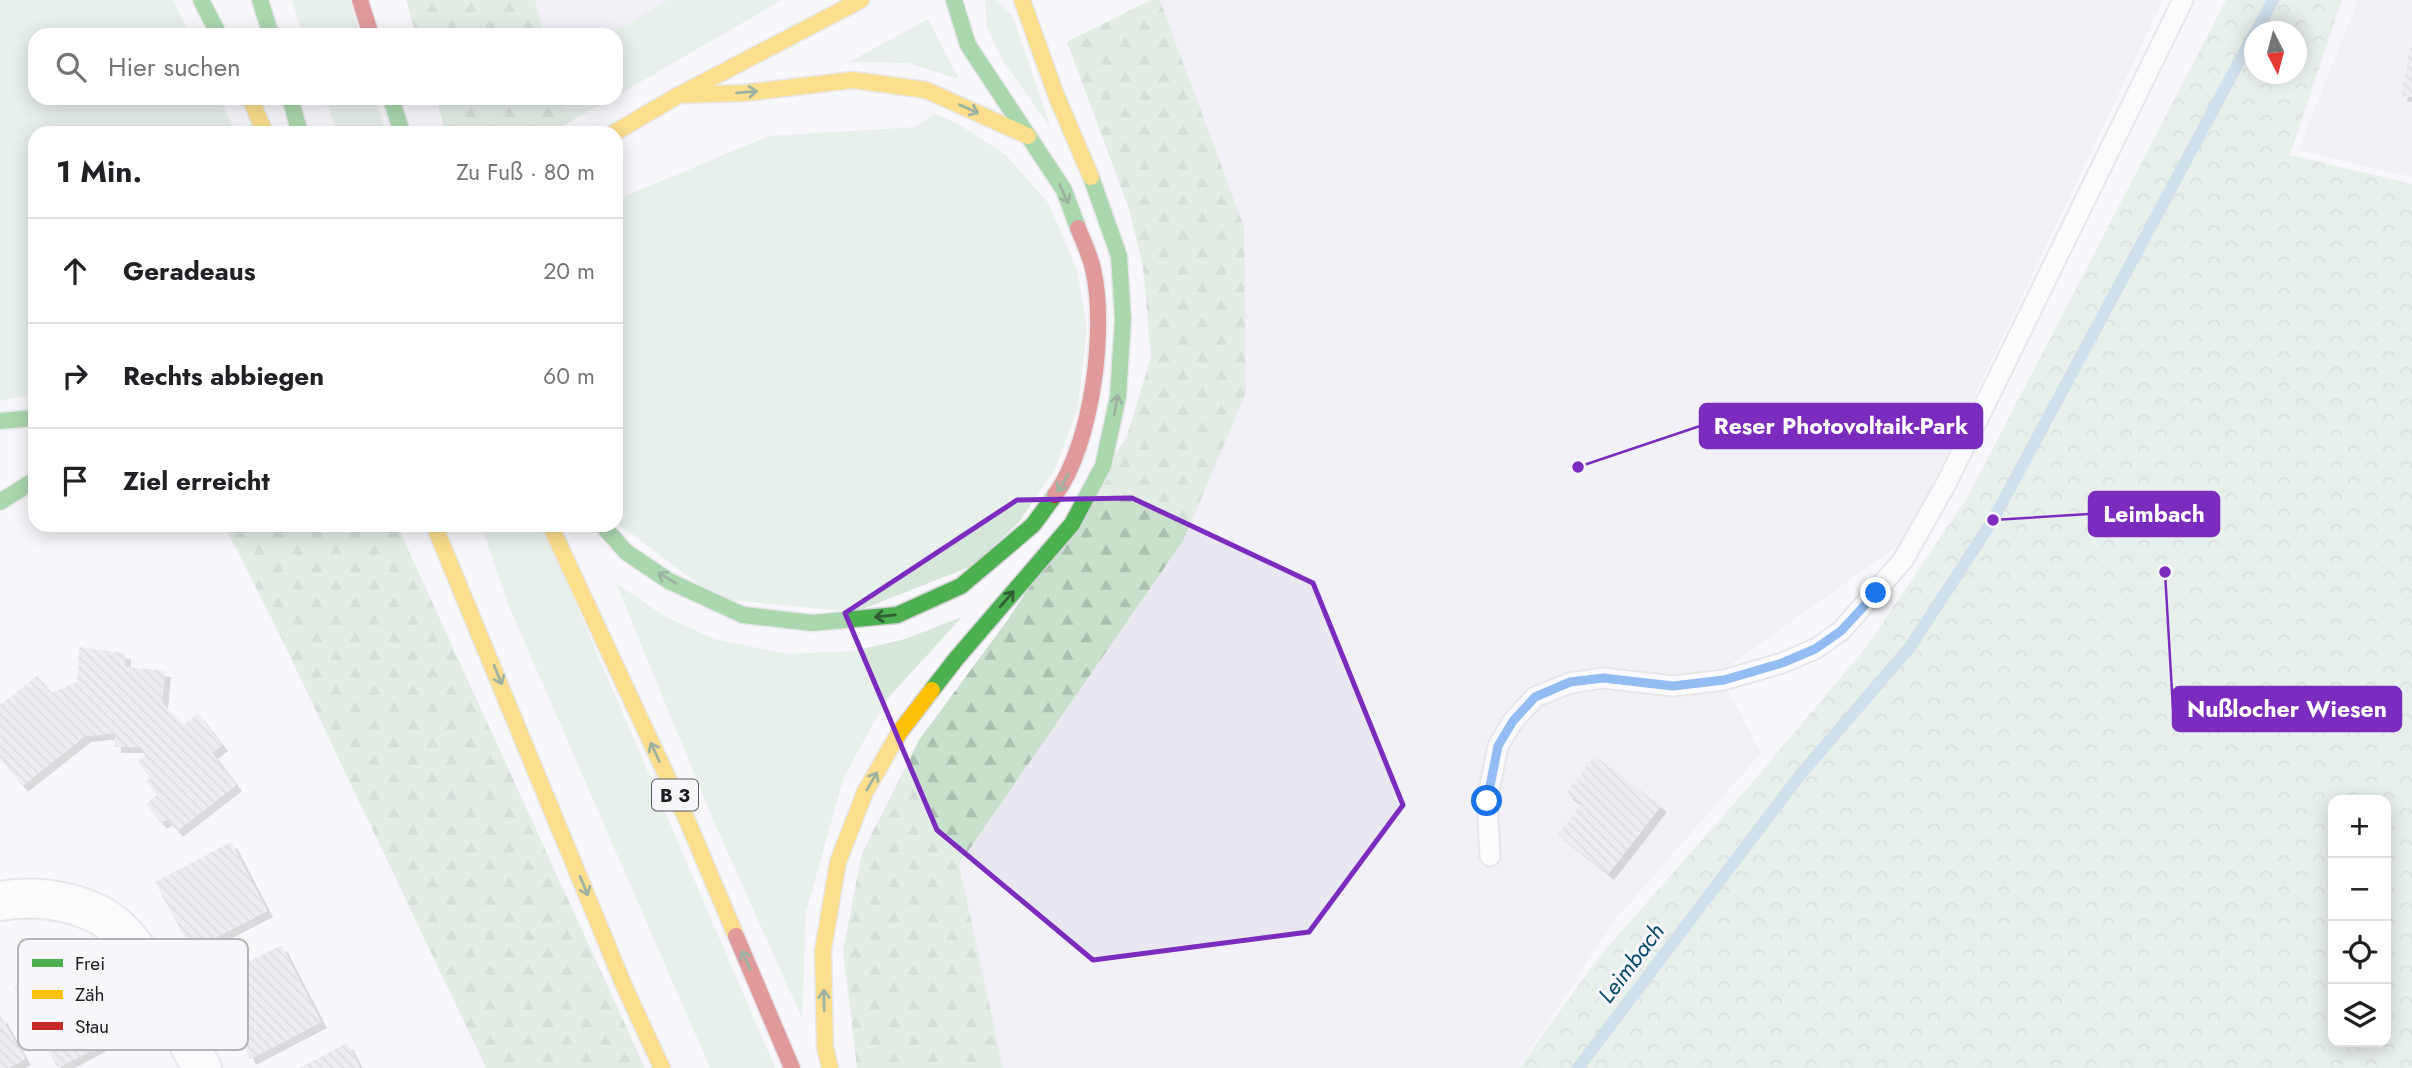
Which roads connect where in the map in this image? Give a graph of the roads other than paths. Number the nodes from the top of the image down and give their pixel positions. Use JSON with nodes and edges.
{"nodes":[{"id":1,"x":201,"y":0,"type":"edge"},
{"id":2,"x":260,"y":0,"type":"edge"},
{"id":3,"x":360,"y":0,"type":"edge"},
{"id":4,"x":861,"y":0,"type":"edge"},
{"id":5,"x":954,"y":0,"type":"edge"},
{"id":6,"x":1022,"y":0,"type":"edge"},
{"id":7,"x":2183,"y":0,"type":"edge"},
{"id":8,"x":215,"y":28,"type":"edge"},
{"id":9,"x":269,"y":28,"type":"edge"},
{"id":10,"x":369,"y":28,"type":"edge"},
{"id":11,"x":679,"y":95,"type":"junction"},
{"id":12,"x":253,"y":105,"type":"edge"},
{"id":13,"x":292,"y":105,"type":"edge"},
{"id":14,"x":393,"y":105,"type":"edge"},
{"id":15,"x":262,"y":126,"type":"edge"},
{"id":16,"x":298,"y":126,"type":"edge"},
{"id":17,"x":400,"y":126,"type":"edge"},
{"id":18,"x":623,"y":128,"type":"edge"},
{"id":19,"x":1028,"y":136,"type":"junction"},
{"id":20,"x":28,"y":419,"type":"edge"},
{"id":21,"x":0,"y":421,"type":"edge"},
{"id":22,"x":28,"y":484,"type":"edge"},
{"id":23,"x":0,"y":502,"type":"edge"},
{"id":24,"x":437,"y":532,"type":"edge"},
{"id":25,"x":443,"y":532,"type":"edge"},
{"id":26,"x":553,"y":532,"type":"edge"},
{"id":27,"x":608,"y":532,"type":"edge"},
{"id":28,"x":472,"y":612,"type":"junction"},
{"id":29,"x":1490,"y":856,"type":"dead end"},
{"id":30,"x":0,"y":901,"type":"edge"},
{"id":31,"x":128,"y":939,"type":"edge"},
{"id":32,"x":192,"y":1050,"type":"edge"},
{"id":33,"x":202,"y":1068,"type":"edge"},
{"id":34,"x":662,"y":1068,"type":"edge"},
{"id":35,"x":792,"y":1068,"type":"edge"},
{"id":36,"x":830,"y":1068,"type":"edge"}],
"edges":[{"from":1,"to":8,"type":"main road"},
{"from":2,"to":9,"type":"main road"},
{"from":3,"to":10,"type":"main road"},
{"from":4,"to":11,"type":"main road"},
{"from":5,"to":19,"type":"main road"},
{"from":36,"to":6,"type":"main road","one_way":true},
{"from":7,"to":29,"type":"lane"},
{"from":11,"to":18,"type":"main road"},
{"from":11,"to":19,"type":"main road","one_way":true},
{"from":12,"to":15,"type":"main road"},
{"from":13,"to":16,"type":"main road"},
{"from":14,"to":17,"type":"main road"},
{"from":19,"to":27,"type":"main road","one_way":true},
{"from":20,"to":21,"type":"main road"},
{"from":22,"to":23,"type":"main road"},
{"from":24,"to":28,"type":"main road"},
{"from":25,"to":28,"type":"main road"},
{"from":35,"to":26,"type":"main road","number":"B 3","one_way":true},
{"from":28,"to":34,"type":"main road","one_way":true},
{"from":30,"to":31,"type":"street"},
{"from":32,"to":33,"type":"street"}]}
